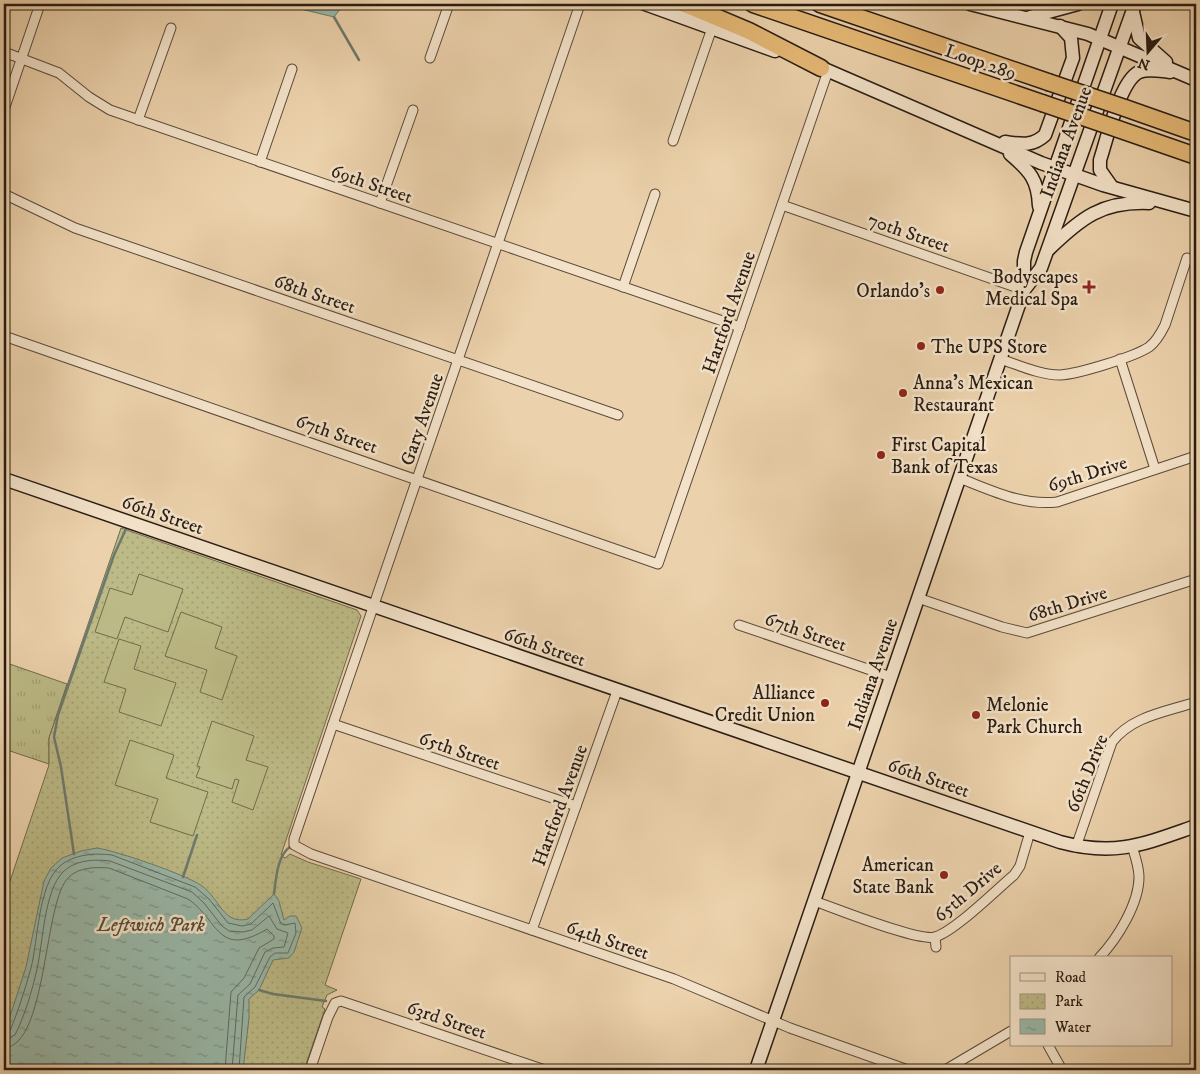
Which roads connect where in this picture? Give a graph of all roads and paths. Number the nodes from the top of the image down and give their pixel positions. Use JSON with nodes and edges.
{"nodes":[{"id":1,"x":40,"y":4,"type":"edge"},
{"id":2,"x":449,"y":4,"type":"edge"},
{"id":3,"x":580,"y":4,"type":"edge"},
{"id":4,"x":645,"y":4,"type":"edge"},
{"id":5,"x":685,"y":4,"type":"edge"},
{"id":6,"x":752,"y":4,"type":"edge"},
{"id":7,"x":820,"y":4,"type":"edge"},
{"id":8,"x":970,"y":4,"type":"edge"},
{"id":9,"x":1078,"y":4,"type":"edge"},
{"id":10,"x":1112,"y":4,"type":"edge"},
{"id":11,"x":1134,"y":8,"type":"edge"},
{"id":12,"x":1028,"y":17,"type":"junction"},
{"id":13,"x":1059,"y":26,"type":"junction"},
{"id":14,"x":171,"y":28,"type":"dead end"},
{"id":15,"x":712,"y":28,"type":"junction"},
{"id":16,"x":1100,"y":38,"type":"junction"},
{"id":17,"x":1120,"y":46,"type":"junction"},
{"id":18,"x":4,"y":52,"type":"edge"},
{"id":19,"x":21,"y":58,"type":"junction"},
{"id":20,"x":430,"y":58,"type":"dead end"},
{"id":21,"x":292,"y":69,"type":"dead end"},
{"id":22,"x":825,"y":70,"type":"junction"},
{"id":23,"x":1180,"y":73,"type":"junction"},
{"id":24,"x":1196,"y":80,"type":"edge"},
{"id":25,"x":4,"y":110,"type":"edge"},
{"id":26,"x":413,"y":110,"type":"dead end"},
{"id":27,"x":138,"y":120,"type":"junction"},
{"id":28,"x":1196,"y":133,"type":"edge"},
{"id":29,"x":988,"y":139,"type":"junction"},
{"id":30,"x":674,"y":141,"type":"dead end"},
{"id":31,"x":1196,"y":156,"type":"edge"},
{"id":32,"x":260,"y":162,"type":"junction"},
{"id":33,"x":1055,"y":168,"type":"junction"},
{"id":34,"x":1074,"y":175,"type":"junction"},
{"id":35,"x":1112,"y":187,"type":"junction"},
{"id":36,"x":4,"y":194,"type":"edge"},
{"id":37,"x":655,"y":194,"type":"dead end"},
{"id":38,"x":380,"y":203,"type":"junction"},
{"id":39,"x":782,"y":205,"type":"junction"},
{"id":40,"x":1178,"y":208,"type":"junction"},
{"id":41,"x":1196,"y":211,"type":"edge"},
{"id":42,"x":1039,"y":212,"type":"junction"},
{"id":43,"x":499,"y":244,"type":"junction"},
{"id":44,"x":1047,"y":250,"type":"junction"},
{"id":45,"x":1187,"y":258,"type":"dead end"},
{"id":46,"x":623,"y":287,"type":"junction"},
{"id":47,"x":1024,"y":290,"type":"junction"},
{"id":48,"x":740,"y":327,"type":"junction"},
{"id":49,"x":4,"y":336,"type":"edge"},
{"id":50,"x":1000,"y":359,"type":"junction"},
{"id":51,"x":1120,"y":359,"type":"junction"},
{"id":52,"x":459,"y":360,"type":"junction"},
{"id":53,"x":618,"y":415,"type":"dead end"},
{"id":54,"x":1196,"y":456,"type":"edge"},
{"id":55,"x":1155,"y":469,"type":"junction"},
{"id":56,"x":959,"y":478,"type":"junction"},
{"id":57,"x":4,"y":479,"type":"edge"},
{"id":58,"x":417,"y":479,"type":"junction"},
{"id":59,"x":658,"y":564,"type":"joint"},
{"id":60,"x":1196,"y":579,"type":"edge"},
{"id":61,"x":918,"y":598,"type":"junction"},
{"id":62,"x":373,"y":606,"type":"junction"},
{"id":63,"x":739,"y":625,"type":"dead end"},
{"id":64,"x":891,"y":677,"type":"junction"},
{"id":65,"x":617,"y":691,"type":"junction"},
{"id":66,"x":1196,"y":702,"type":"edge"},
{"id":67,"x":332,"y":724,"type":"junction"},
{"id":68,"x":858,"y":773,"type":"junction"},
{"id":69,"x":576,"y":806,"type":"junction"},
{"id":70,"x":1196,"y":826,"type":"edge"},
{"id":71,"x":1030,"y":832,"type":"junction"},
{"id":72,"x":294,"y":845,"type":"joint"},
{"id":73,"x":1132,"y":846,"type":"junction"},
{"id":74,"x":1076,"y":847,"type":"junction"},
{"id":75,"x":814,"y":900,"type":"junction"},
{"id":76,"x":532,"y":930,"type":"junction"},
{"id":77,"x":935,"y":937,"type":"junction"},
{"id":78,"x":936,"y":947,"type":"dead end"},
{"id":79,"x":1100,"y":956,"type":"edge"},
{"id":80,"x":773,"y":1020,"type":"junction"},
{"id":81,"x":1010,"y":1032,"type":"edge"},
{"id":82,"x":1049,"y":1046,"type":"edge"},
{"id":83,"x":310,"y":1070,"type":"edge"},
{"id":84,"x":545,"y":1070,"type":"edge"},
{"id":85,"x":756,"y":1070,"type":"edge"},
{"id":86,"x":908,"y":1070,"type":"edge"},
{"id":87,"x":945,"y":1070,"type":"edge"},
{"id":88,"x":1062,"y":1070,"type":"edge"}],
"edges":[{"from":1,"to":19,"type":"street"},
{"from":2,"to":20,"type":"street"},
{"from":3,"to":43,"type":"street","name":"Gary Avenue"},
{"from":4,"to":15,"type":"main road"},
{"from":5,"to":22,"type":"highway"},
{"from":6,"to":31,"type":"highway","name":"Loop 289","bridge":true},
{"from":7,"to":28,"type":"highway","name":"Loop 289","bridge":true},
{"from":8,"to":12,"type":"main road"},
{"from":9,"to":12,"type":"main road"},
{"from":10,"to":16,"type":"main road","name":"Indiana Avenue"},
{"from":11,"to":17,"type":"main road","name":"Indiana Avenue"},
{"from":11,"to":23,"type":"main road"},
{"from":12,"to":13,"type":"main road"},
{"from":13,"to":16,"type":"main road"},
{"from":13,"to":29,"type":"main road"},
{"from":14,"to":27,"type":"street"},
{"from":15,"to":22,"type":"main road"},
{"from":15,"to":30,"type":"street"},
{"from":16,"to":17,"type":"main road"},
{"from":16,"to":33,"type":"main road","name":"Indiana Avenue"},
{"from":17,"to":23,"type":"main road"},
{"from":17,"to":34,"type":"main road","name":"Indiana Avenue"},
{"from":18,"to":19,"type":"street","name":"69th Street"},
{"from":19,"to":25,"type":"street"},
{"from":19,"to":27,"type":"street","name":"69th Street"},
{"from":21,"to":32,"type":"street"},
{"from":22,"to":29,"type":"main road"},
{"from":22,"to":39,"type":"street","name":"Hartford Avenue"},
{"from":23,"to":24,"type":"main road"},
{"from":23,"to":35,"type":"main road"},
{"from":26,"to":38,"type":"street"},
{"from":27,"to":32,"type":"street","name":"69th Street"},
{"from":29,"to":33,"type":"main road"},
{"from":29,"to":42,"type":"main road"},
{"from":32,"to":38,"type":"street","name":"69th Street"},
{"from":33,"to":34,"type":"main road"},
{"from":33,"to":42,"type":"main road","name":"Indiana Avenue"},
{"from":34,"to":35,"type":"main road"},
{"from":34,"to":44,"type":"main road","name":"Indiana Avenue"},
{"from":35,"to":40,"type":"main road"},
{"from":36,"to":52,"type":"street","name":"68th Street"},
{"from":37,"to":46,"type":"street"},
{"from":38,"to":43,"type":"street","name":"69th Street"},
{"from":39,"to":47,"type":"street","name":"70th Street"},
{"from":39,"to":48,"type":"street","name":"Hartford Avenue"},
{"from":40,"to":41,"type":"main road"},
{"from":40,"to":44,"type":"main road"},
{"from":42,"to":47,"type":"main road","name":"Indiana Avenue"},
{"from":43,"to":46,"type":"street","name":"69th Street"},
{"from":43,"to":52,"type":"street","name":"Gary Avenue"},
{"from":44,"to":47,"type":"main road","name":"Indiana Avenue"},
{"from":45,"to":51,"type":"street"},
{"from":46,"to":48,"type":"street","name":"69th Street"},
{"from":47,"to":50,"type":"main road","name":"Indiana Avenue"},
{"from":48,"to":59,"type":"street","name":"Hartford Avenue"},
{"from":49,"to":58,"type":"street","name":"67th Street"},
{"from":50,"to":51,"type":"street"},
{"from":50,"to":56,"type":"main road","name":"Indiana Avenue"},
{"from":51,"to":55,"type":"street"},
{"from":52,"to":53,"type":"street","name":"68th Street"},
{"from":52,"to":58,"type":"street","name":"Gary Avenue"},
{"from":54,"to":55,"type":"street","name":"69th Drive"},
{"from":55,"to":56,"type":"street","name":"69th Drive"},
{"from":56,"to":61,"type":"main road","name":"Indiana Avenue"},
{"from":57,"to":62,"type":"main road","name":"66th Street"},
{"from":58,"to":59,"type":"street","name":"67th Street"},
{"from":58,"to":62,"type":"street","name":"Gary Avenue"},
{"from":60,"to":61,"type":"street","name":"68th Drive"},
{"from":61,"to":64,"type":"main road","name":"Indiana Avenue"},
{"from":62,"to":65,"type":"main road","name":"66th Street"},
{"from":62,"to":67,"type":"street","name":"Gary Avenue"},
{"from":63,"to":64,"type":"street","name":"67th Street"},
{"from":64,"to":68,"type":"main road","name":"Indiana Avenue"},
{"from":65,"to":68,"type":"main road","name":"66th Street"},
{"from":65,"to":69,"type":"street","name":"Hartford Avenue"},
{"from":66,"to":74,"type":"street","name":"66th Drive"},
{"from":67,"to":69,"type":"street","name":"65th Street"},
{"from":67,"to":72,"type":"street","name":"Gary Avenue"},
{"from":68,"to":71,"type":"main road","name":"66th Street"},
{"from":68,"to":75,"type":"main road","name":"Indiana Avenue"},
{"from":69,"to":76,"type":"street","name":"Hartford Avenue"},
{"from":70,"to":73,"type":"main road","name":"66th Street"},
{"from":71,"to":74,"type":"main road","name":"66th Street"},
{"from":71,"to":77,"type":"street","name":"65th Drive"},
{"from":72,"to":76,"type":"street","name":"64th Street"},
{"from":73,"to":74,"type":"main road","name":"66th Street"},
{"from":73,"to":79,"type":"street"},
{"from":75,"to":77,"type":"street","name":"65th Drive"},
{"from":75,"to":80,"type":"main road","name":"Indiana Avenue"},
{"from":76,"to":80,"type":"street","name":"64th Street"},
{"from":77,"to":78,"type":"street"},
{"from":80,"to":85,"type":"main road","name":"Indiana Avenue"},
{"from":80,"to":86,"type":"street","name":"64th Street"},
{"from":81,"to":87,"type":"street"},
{"from":82,"to":88,"type":"street"},
{"from":83,"to":84,"type":"street","name":"63rd Street"}]}
